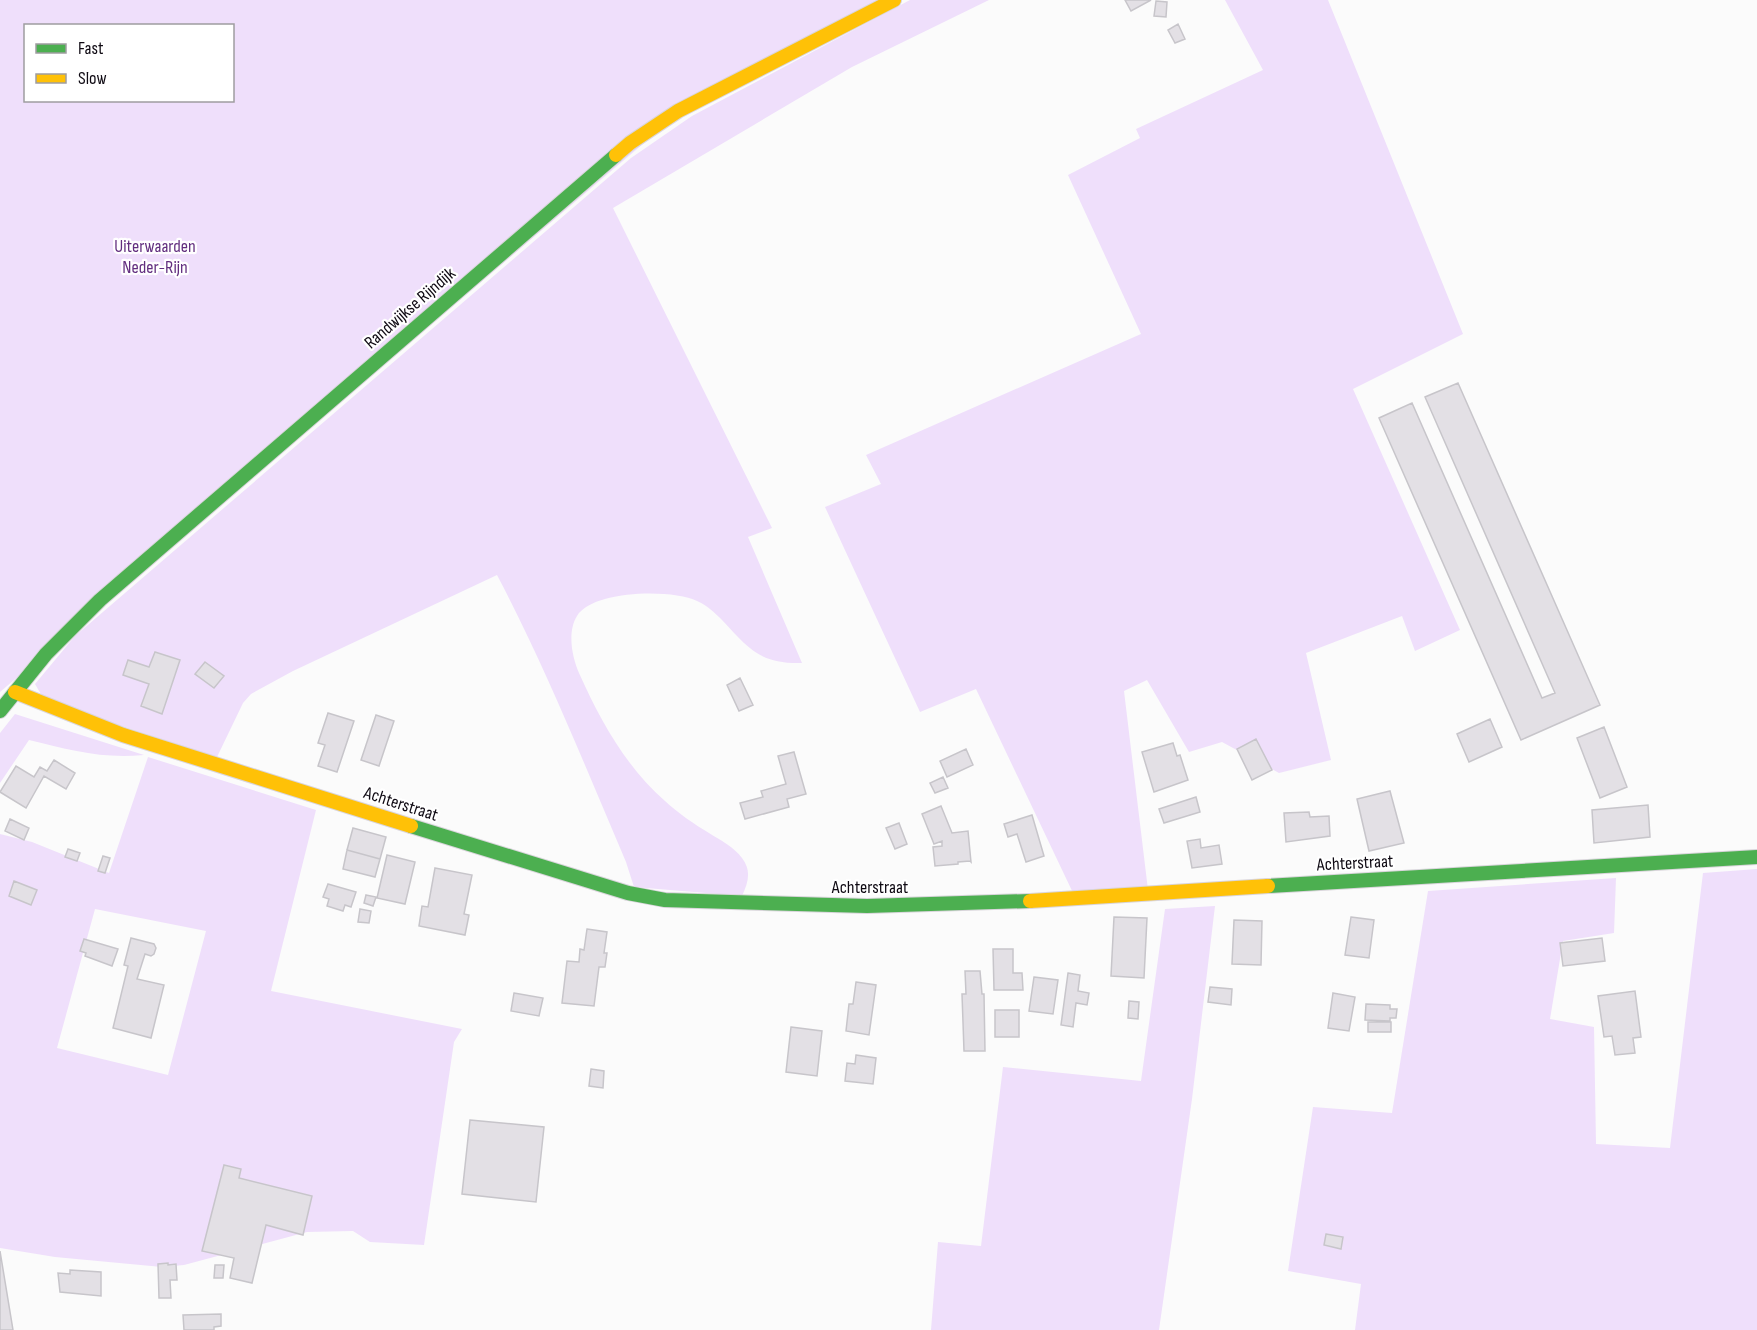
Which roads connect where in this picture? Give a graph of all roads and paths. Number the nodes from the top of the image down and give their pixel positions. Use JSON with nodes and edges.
{"nodes":[{"id":1,"x":894,"y":0,"type":"edge"},
{"id":2,"x":15,"y":692,"type":"junction"},
{"id":3,"x":0,"y":711,"type":"edge"},
{"id":4,"x":1757,"y":857,"type":"edge"}],
"edges":[{"from":1,"to":2,"type":"street","name":"Randwijkse Rijndijk"},
{"from":2,"to":3,"type":"street","name":"Randwijkse Rijndijk"},
{"from":2,"to":4,"type":"street","name":"Achterstraat"}]}
